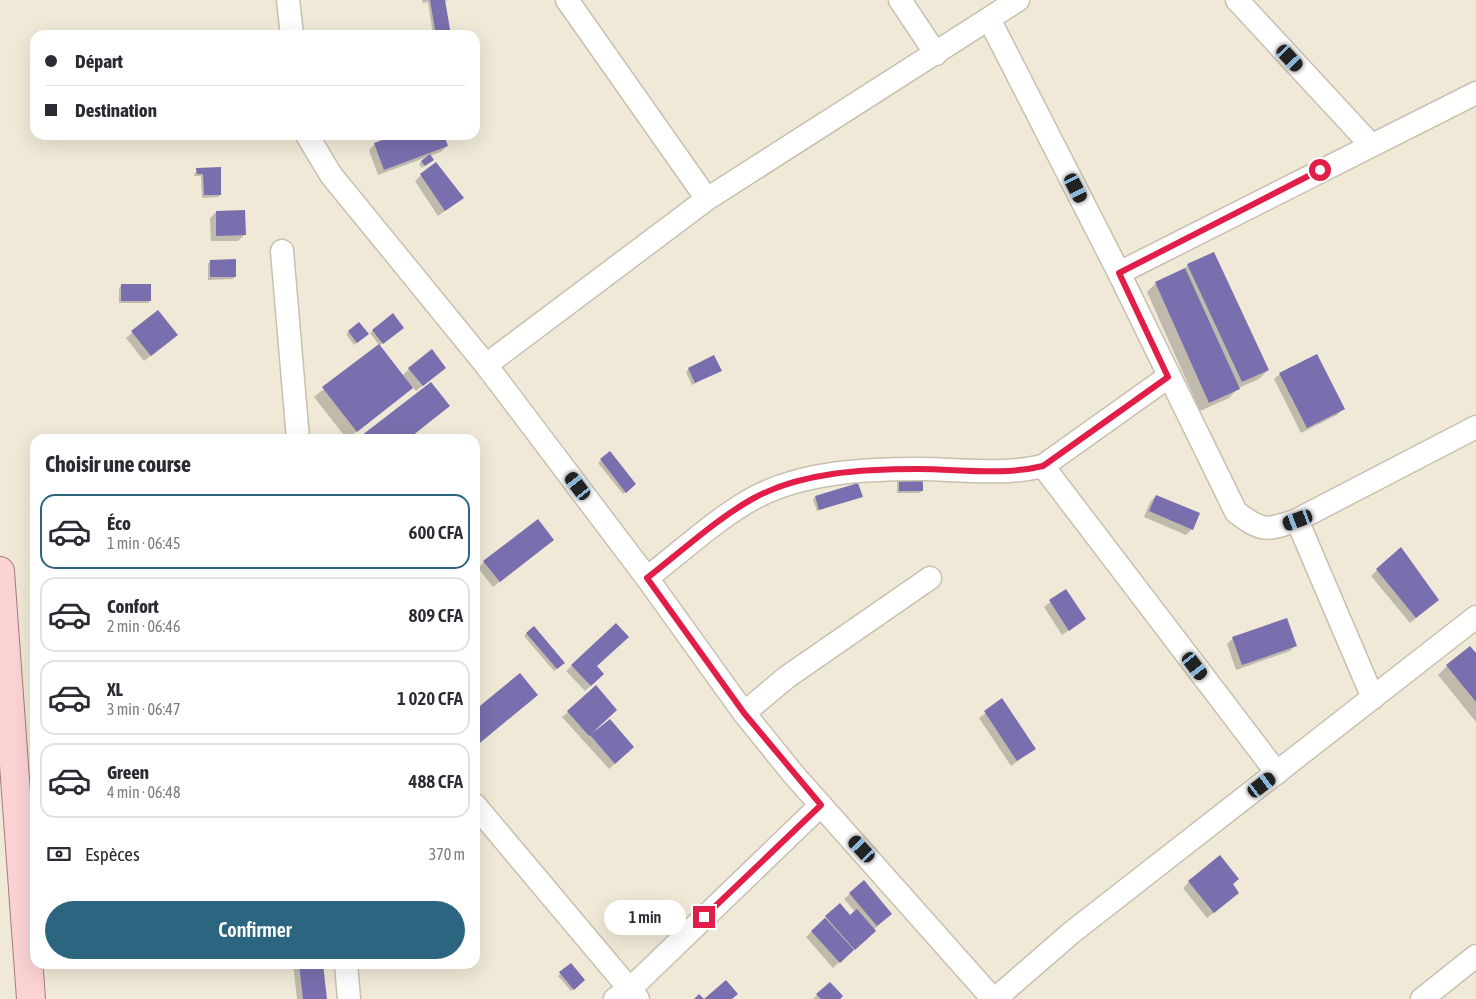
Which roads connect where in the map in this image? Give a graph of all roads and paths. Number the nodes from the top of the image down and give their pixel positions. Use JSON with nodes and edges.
{"nodes":[{"id":1,"x":288,"y":0,"type":"edge"},
{"id":2,"x":567,"y":0,"type":"edge"},
{"id":3,"x":900,"y":0,"type":"edge"},
{"id":4,"x":1018,"y":0,"type":"edge"},
{"id":5,"x":1236,"y":0,"type":"edge"},
{"id":6,"x":989,"y":19,"type":"junction"},
{"id":7,"x":291,"y":30,"type":"edge"},
{"id":8,"x":936,"y":54,"type":"junction"},
{"id":9,"x":1476,"y":93,"type":"edge"},
{"id":10,"x":310,"y":140,"type":"edge"},
{"id":11,"x":1371,"y":145,"type":"junction"},
{"id":12,"x":707,"y":199,"type":"junction"},
{"id":13,"x":282,"y":251,"type":"dead end"},
{"id":14,"x":1119,"y":273,"type":"junction"},
{"id":15,"x":486,"y":365,"type":"junction"},
{"id":16,"x":1168,"y":377,"type":"junction"},
{"id":17,"x":1476,"y":427,"type":"edge"},
{"id":18,"x":298,"y":434,"type":"edge"},
{"id":19,"x":1043,"y":466,"type":"junction"},
{"id":20,"x":1298,"y":520,"type":"junction"},
{"id":21,"x":0,"y":571,"type":"edge"},
{"id":22,"x":647,"y":578,"type":"junction"},
{"id":23,"x":930,"y":578,"type":"dead end"},
{"id":24,"x":1476,"y":617,"type":"edge"},
{"id":25,"x":1373,"y":698,"type":"junction"},
{"id":26,"x":744,"y":713,"type":"junction"},
{"id":27,"x":1277,"y":773,"type":"junction"},
{"id":28,"x":821,"y":805,"type":"junction"},
{"id":29,"x":480,"y":811,"type":"edge"},
{"id":30,"x":1476,"y":956,"type":"edge"},
{"id":31,"x":347,"y":969,"type":"edge"},
{"id":32,"x":627,"y":996,"type":"edge"},
{"id":33,"x":31,"y":999,"type":"edge"},
{"id":34,"x":350,"y":999,"type":"edge"},
{"id":35,"x":994,"y":999,"type":"edge"},
{"id":36,"x":1422,"y":999,"type":"edge"}],
"edges":[{"from":1,"to":7,"type":"street"},
{"from":2,"to":12,"type":"street"},
{"from":3,"to":8,"type":"street"},
{"from":4,"to":6,"type":"street"},
{"from":5,"to":11,"type":"street"},
{"from":6,"to":8,"type":"street"},
{"from":6,"to":14,"type":"street"},
{"from":8,"to":12,"type":"street"},
{"from":9,"to":11,"type":"street"},
{"from":10,"to":15,"type":"street"},
{"from":11,"to":14,"type":"street"},
{"from":12,"to":15,"type":"street"},
{"from":13,"to":18,"type":"street"},
{"from":14,"to":16,"type":"street"},
{"from":15,"to":22,"type":"street"},
{"from":16,"to":19,"type":"street"},
{"from":16,"to":20,"type":"street"},
{"from":17,"to":20,"type":"street"},
{"from":19,"to":22,"type":"street"},
{"from":19,"to":27,"type":"street"},
{"from":20,"to":25,"type":"street"},
{"from":21,"to":33,"type":"main road"},
{"from":22,"to":26,"type":"street"},
{"from":23,"to":26,"type":"street"},
{"from":24,"to":25,"type":"street"},
{"from":25,"to":27,"type":"street"},
{"from":26,"to":28,"type":"street"},
{"from":27,"to":35,"type":"street"},
{"from":28,"to":32,"type":"street"},
{"from":28,"to":35,"type":"street"},
{"from":29,"to":32,"type":"street"},
{"from":30,"to":36,"type":"street"},
{"from":31,"to":34,"type":"street"}]}
